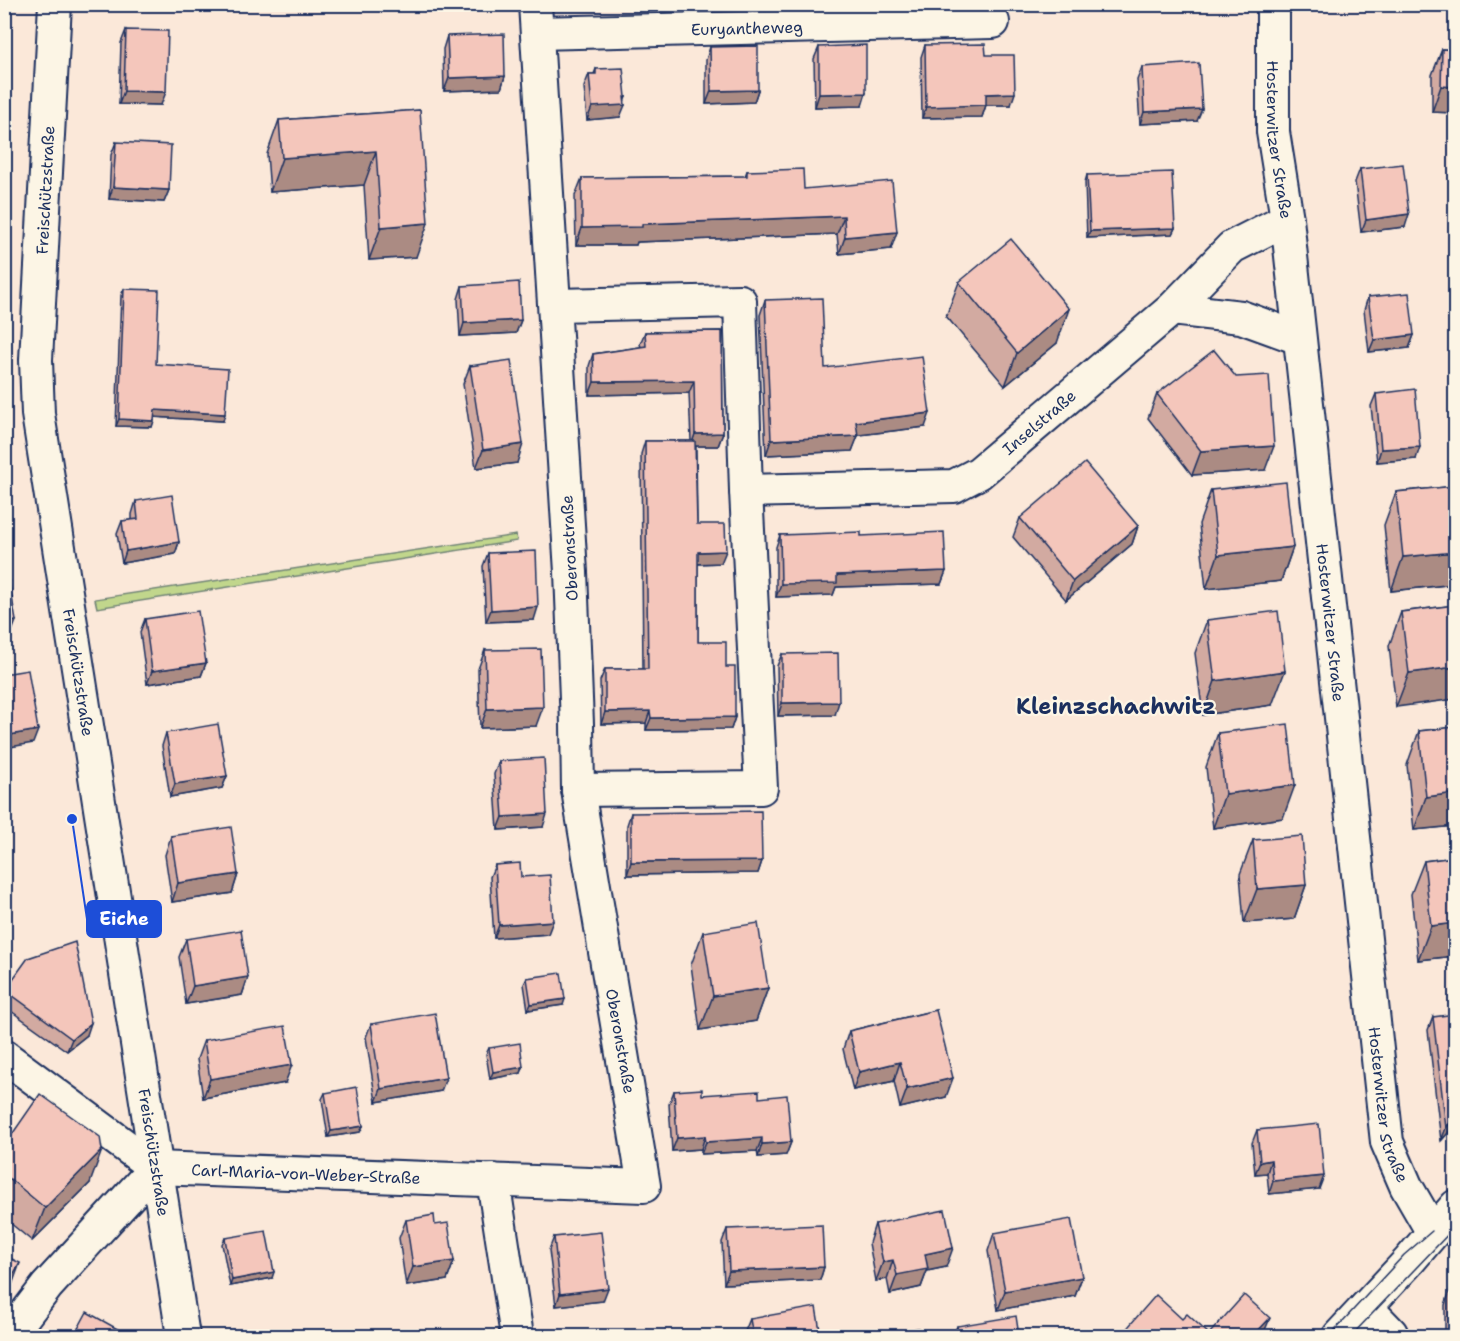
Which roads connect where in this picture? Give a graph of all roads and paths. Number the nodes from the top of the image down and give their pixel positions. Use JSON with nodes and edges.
{"nodes":[{"id":1,"x":55,"y":4,"type":"edge"},
{"id":2,"x":1273,"y":4,"type":"edge"},
{"id":3,"x":536,"y":19,"type":"edge"},
{"id":4,"x":993,"y":22,"type":"dead end"},
{"id":5,"x":1287,"y":219,"type":"junction"},
{"id":6,"x":555,"y":305,"type":"junction"},
{"id":7,"x":1172,"y":309,"type":"junction"},
{"id":8,"x":1299,"y":338,"type":"junction"},
{"id":9,"x":746,"y":492,"type":"junction"},
{"id":10,"x":578,"y":790,"type":"junction"},
{"id":11,"x":4,"y":1056,"type":"edge"},
{"id":12,"x":155,"y":1168,"type":"junction"},
{"id":13,"x":494,"y":1180,"type":"junction"},
{"id":14,"x":644,"y":1186,"type":"joint"},
{"id":15,"x":1455,"y":1206,"type":"edge"},
{"id":16,"x":1432,"y":1231,"type":"junction"},
{"id":17,"x":1366,"y":1307,"type":"junction"},
{"id":18,"x":13,"y":1336,"type":"edge"},
{"id":19,"x":183,"y":1336,"type":"edge"},
{"id":20,"x":518,"y":1336,"type":"edge"},
{"id":21,"x":1339,"y":1336,"type":"edge"},
{"id":22,"x":1391,"y":1336,"type":"edge"}],
"edges":[{"from":1,"to":12,"type":"street","name":"Freischützstraße"},
{"from":2,"to":5,"type":"street","name":"Hosterwitzer Straße"},
{"from":3,"to":4,"type":"street","name":"Euryantheweg"},
{"from":3,"to":6,"type":"street","name":"Oberonstraße"},
{"from":5,"to":7,"type":"street","name":"Inselstraße"},
{"from":5,"to":8,"type":"street","name":"Hosterwitzer Straße"},
{"from":6,"to":9,"type":"street"},
{"from":6,"to":10,"type":"street","name":"Oberonstraße"},
{"from":7,"to":8,"type":"street"},
{"from":7,"to":9,"type":"street","name":"Inselstraße"},
{"from":8,"to":16,"type":"street","name":"Hosterwitzer Straße"},
{"from":9,"to":10,"type":"street"},
{"from":10,"to":14,"type":"street","name":"Oberonstraße"},
{"from":11,"to":12,"type":"street"},
{"from":12,"to":13,"type":"street","name":"Carl-Maria-von-Weber-Straße"},
{"from":12,"to":18,"type":"street"},
{"from":12,"to":19,"type":"street","name":"Freischützstraße"},
{"from":13,"to":14,"type":"street","name":"Carl-Maria-von-Weber-Straße"},
{"from":13,"to":20,"type":"street"},
{"from":15,"to":16,"type":"street"},
{"from":16,"to":17,"type":"street"},
{"from":17,"to":21,"type":"street"},
{"from":17,"to":22,"type":"street"}]}
